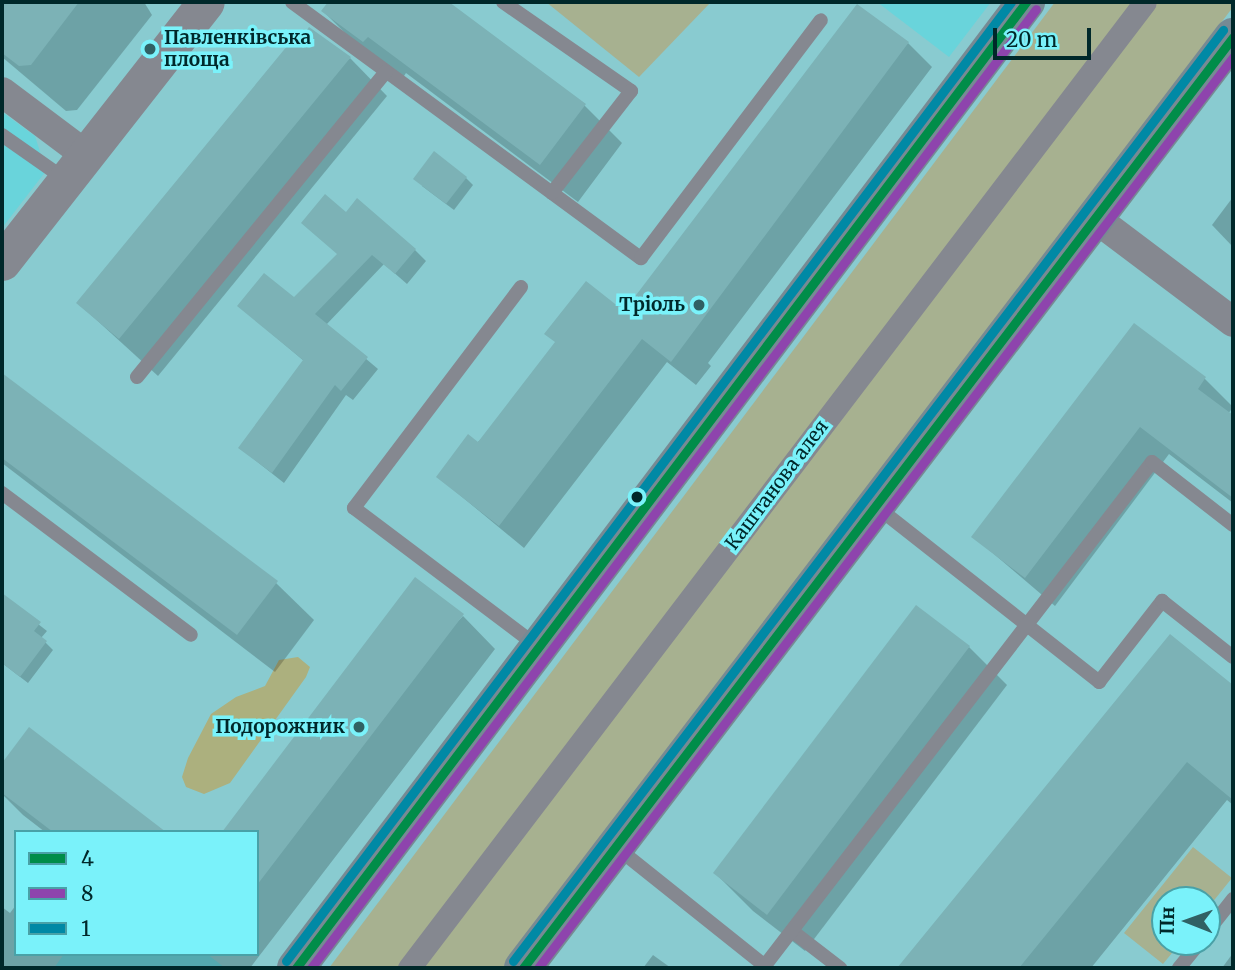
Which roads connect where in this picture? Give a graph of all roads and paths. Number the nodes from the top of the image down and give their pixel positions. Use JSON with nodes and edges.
{"nodes":[{"id":1,"x":206,"y":2,"type":"edge"},
{"id":2,"x":292,"y":2,"type":"edge"},
{"id":3,"x":503,"y":2,"type":"edge"},
{"id":4,"x":1026,"y":2,"type":"edge"},
{"id":5,"x":1145,"y":2,"type":"edge"},
{"id":6,"x":821,"y":20,"type":"dead end"},
{"id":7,"x":1233,"y":37,"type":"edge"},
{"id":8,"x":386,"y":72,"type":"junction"},
{"id":9,"x":2,"y":92,"type":"edge"},
{"id":10,"x":2,"y":135,"type":"edge"},
{"id":11,"x":76,"y":167,"type":"junction"},
{"id":12,"x":552,"y":193,"type":"junction"},
{"id":13,"x":1095,"y":218,"type":"junction"},
{"id":14,"x":2,"y":262,"type":"edge"},
{"id":15,"x":521,"y":287,"type":"dead end"},
{"id":16,"x":1233,"y":322,"type":"edge"},
{"id":17,"x":136,"y":377,"type":"dead end"},
{"id":18,"x":2,"y":493,"type":"edge"},
{"id":19,"x":876,"y":506,"type":"junction"},
{"id":20,"x":1233,"y":525,"type":"edge"},
{"id":21,"x":1027,"y":625,"type":"junction"},
{"id":22,"x":191,"y":635,"type":"dead end"},
{"id":23,"x":538,"y":647,"type":"junction"},
{"id":24,"x":1233,"y":657,"type":"edge"},
{"id":25,"x":616,"y":847,"type":"junction"},
{"id":26,"x":1233,"y":898,"type":"edge"},
{"id":27,"x":1221,"y":914,"type":"edge"},
{"id":28,"x":792,"y":931,"type":"junction"},
{"id":29,"x":764,"y":967,"type":"edge"},
{"id":30,"x":296,"y":968,"type":"edge"},
{"id":31,"x":409,"y":968,"type":"edge"},
{"id":32,"x":523,"y":968,"type":"edge"},
{"id":33,"x":839,"y":968,"type":"edge"}],
"edges":[{"from":1,"to":11,"type":"street"},
{"from":2,"to":8,"type":"lane"},
{"from":3,"to":12,"type":"lane"},
{"from":4,"to":23,"type":"main road"},
{"from":5,"to":31,"type":"street","name":"Каштанова алея"},
{"from":6,"to":12,"type":"lane"},
{"from":7,"to":13,"type":"main road"},
{"from":8,"to":12,"type":"lane"},
{"from":8,"to":17,"type":"lane"},
{"from":9,"to":11,"type":"street"},
{"from":10,"to":11,"type":"lane"},
{"from":11,"to":14,"type":"street"},
{"from":13,"to":16,"type":"street"},
{"from":13,"to":19,"type":"main road"},
{"from":15,"to":23,"type":"lane"},
{"from":18,"to":22,"type":"lane"},
{"from":19,"to":21,"type":"lane"},
{"from":19,"to":25,"type":"main road"},
{"from":20,"to":21,"type":"lane"},
{"from":21,"to":24,"type":"lane"},
{"from":21,"to":28,"type":"lane"},
{"from":23,"to":30,"type":"main road"},
{"from":25,"to":29,"type":"lane"},
{"from":25,"to":32,"type":"main road"},
{"from":26,"to":27,"type":"lane"},
{"from":28,"to":29,"type":"lane"},
{"from":28,"to":33,"type":"lane"}]}
